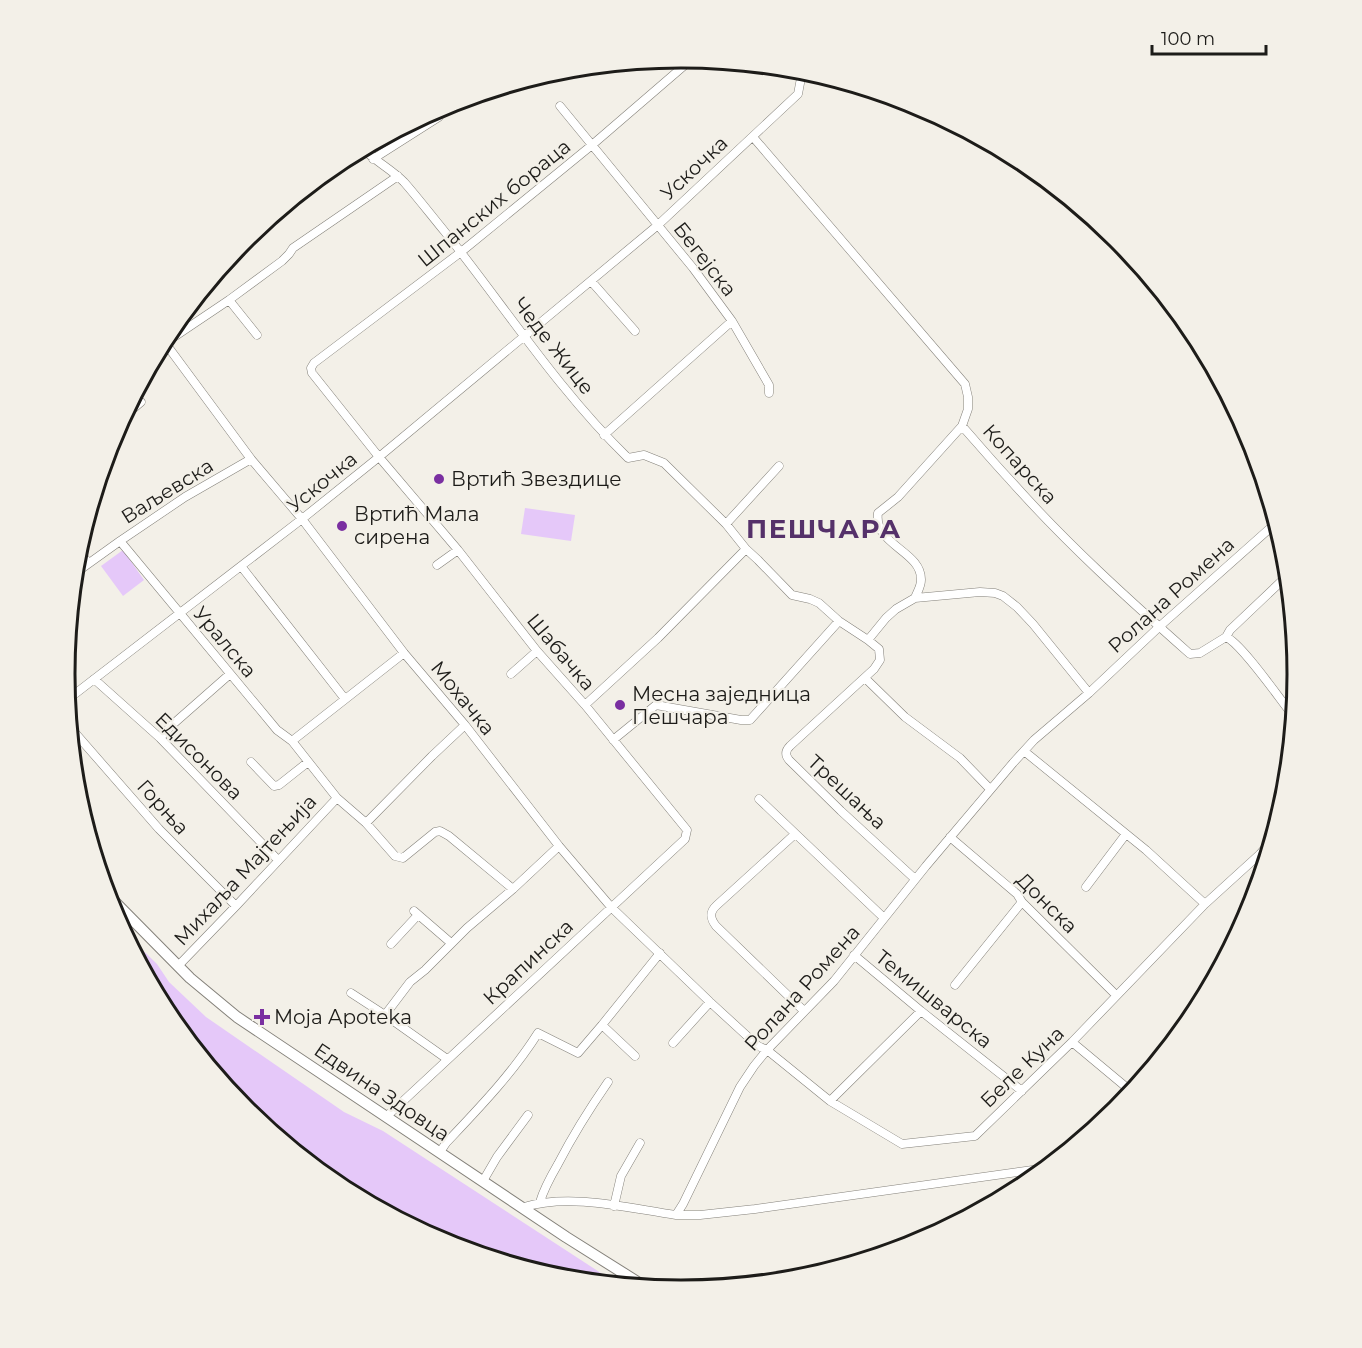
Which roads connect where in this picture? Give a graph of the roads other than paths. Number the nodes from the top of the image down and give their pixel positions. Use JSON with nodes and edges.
{"nodes":[{"id":1,"x":681,"y":68,"type":"edge"},
{"id":2,"x":801,"y":79,"type":"edge"},
{"id":3,"x":560,"y":106,"type":"dead end"},
{"id":4,"x":431,"y":122,"type":"edge"},
{"id":5,"x":753,"y":136,"type":"junction"},
{"id":6,"x":592,"y":145,"type":"junction"},
{"id":7,"x":369,"y":155,"type":"edge"},
{"id":8,"x":373,"y":159,"type":"junction"},
{"id":9,"x":398,"y":176,"type":"junction"},
{"id":10,"x":658,"y":225,"type":"junction"},
{"id":11,"x":461,"y":252,"type":"junction"},
{"id":12,"x":591,"y":281,"type":"junction"},
{"id":13,"x":229,"y":300,"type":"junction"},
{"id":14,"x":732,"y":321,"type":"junction"},
{"id":15,"x":183,"y":329,"type":"edge"},
{"id":16,"x":635,"y":331,"type":"dead end"},
{"id":17,"x":256,"y":335,"type":"dead end"},
{"id":18,"x":524,"y":335,"type":"junction"},
{"id":19,"x":170,"y":349,"type":"edge"},
{"id":20,"x":312,"y":368,"type":"joint"},
{"id":21,"x":769,"y":393,"type":"dead end"},
{"id":22,"x":141,"y":402,"type":"dead end"},
{"id":23,"x":138,"y":405,"type":"edge"},
{"id":24,"x":962,"y":426,"type":"junction"},
{"id":25,"x":604,"y":435,"type":"junction"},
{"id":26,"x":379,"y":457,"type":"junction"},
{"id":27,"x":251,"y":459,"type":"junction"},
{"id":28,"x":779,"y":466,"type":"dead end"},
{"id":29,"x":302,"y":519,"type":"junction"},
{"id":30,"x":726,"y":524,"type":"junction"},
{"id":31,"x":1270,"y":528,"type":"edge"},
{"id":32,"x":120,"y":541,"type":"junction"},
{"id":33,"x":746,"y":549,"type":"junction"},
{"id":34,"x":458,"y":550,"type":"junction"},
{"id":35,"x":86,"y":559,"type":"edge"},
{"id":36,"x":89,"y":563,"type":"junction"},
{"id":37,"x":437,"y":565,"type":"dead end"},
{"id":38,"x":84,"y":566,"type":"edge"},
{"id":39,"x":241,"y":566,"type":"junction"},
{"id":40,"x":1280,"y":583,"type":"edge"},
{"id":41,"x":915,"y":598,"type":"junction"},
{"id":42,"x":178,"y":613,"type":"junction"},
{"id":43,"x":839,"y":621,"type":"junction"},
{"id":44,"x":1159,"y":627,"type":"junction"},
{"id":45,"x":1226,"y":637,"type":"junction"},
{"id":46,"x":868,"y":640,"type":"junction"},
{"id":47,"x":537,"y":651,"type":"junction"},
{"id":48,"x":404,"y":653,"type":"junction"},
{"id":49,"x":511,"y":674,"type":"dead end"},
{"id":50,"x":230,"y":675,"type":"junction"},
{"id":51,"x":865,"y":678,"type":"junction"},
{"id":52,"x":94,"y":679,"type":"junction"},
{"id":53,"x":1089,"y":693,"type":"junction"},
{"id":54,"x":75,"y":694,"type":"edge"},
{"id":55,"x":345,"y":699,"type":"junction"},
{"id":56,"x":585,"y":705,"type":"junction"},
{"id":57,"x":1286,"y":707,"type":"edge"},
{"id":58,"x":465,"y":725,"type":"junction"},
{"id":59,"x":78,"y":737,"type":"edge"},
{"id":60,"x":160,"y":738,"type":"junction"},
{"id":61,"x":613,"y":740,"type":"junction"},
{"id":62,"x":292,"y":741,"type":"junction"},
{"id":63,"x":1024,"y":751,"type":"junction"},
{"id":64,"x":250,"y":762,"type":"dead end"},
{"id":65,"x":308,"y":762,"type":"junction"},
{"id":66,"x":990,"y":789,"type":"junction"},
{"id":67,"x":337,"y":798,"type":"junction"},
{"id":68,"x":759,"y":799,"type":"dead end"},
{"id":69,"x":366,"y":823,"type":"junction"},
{"id":70,"x":687,"y":830,"type":"joint"},
{"id":71,"x":795,"y":834,"type":"junction"},
{"id":72,"x":1126,"y":834,"type":"junction"},
{"id":73,"x":950,"y":837,"type":"junction"},
{"id":74,"x":559,"y":846,"type":"junction"},
{"id":75,"x":278,"y":860,"type":"junction"},
{"id":76,"x":1257,"y":862,"type":"edge"},
{"id":77,"x":915,"y":879,"type":"junction"},
{"id":78,"x":1086,"y":886,"type":"dead end"},
{"id":79,"x":513,"y":889,"type":"junction"},
{"id":80,"x":1022,"y":902,"type":"junction"},
{"id":81,"x":1205,"y":904,"type":"junction"},
{"id":82,"x":236,"y":906,"type":"junction"},
{"id":83,"x":611,"y":907,"type":"junction"},
{"id":84,"x":123,"y":910,"type":"edge"},
{"id":85,"x":884,"y":918,"type":"junction"},
{"id":86,"x":451,"y":943,"type":"junction"},
{"id":87,"x":391,"y":944,"type":"dead end"},
{"id":88,"x":660,"y":953,"type":"junction"},
{"id":89,"x":854,"y":955,"type":"junction"},
{"id":90,"x":178,"y":966,"type":"junction"},
{"id":91,"x":955,"y":985,"type":"dead end"},
{"id":92,"x":351,"y":993,"type":"dead end"},
{"id":93,"x":1116,"y":995,"type":"junction"},
{"id":94,"x":710,"y":1002,"type":"junction"},
{"id":95,"x":804,"y":1011,"type":"junction"},
{"id":96,"x":921,"y":1011,"type":"junction"},
{"id":97,"x":385,"y":1016,"type":"junction"},
{"id":98,"x":602,"y":1025,"type":"junction"},
{"id":99,"x":1072,"y":1042,"type":"junction"},
{"id":100,"x":674,"y":1043,"type":"dead end"},
{"id":101,"x":767,"y":1050,"type":"junction"},
{"id":102,"x":635,"y":1056,"type":"dead end"},
{"id":103,"x":447,"y":1059,"type":"junction"},
{"id":104,"x":608,"y":1082,"type":"dead end"},
{"id":105,"x":1125,"y":1086,"type":"edge"},
{"id":106,"x":1022,"y":1091,"type":"junction"},
{"id":107,"x":830,"y":1101,"type":"junction"},
{"id":108,"x":528,"y":1115,"type":"dead end"},
{"id":109,"x":387,"y":1116,"type":"junction"},
{"id":110,"x":640,"y":1143,"type":"dead end"},
{"id":111,"x":440,"y":1152,"type":"junction"},
{"id":112,"x":1028,"y":1171,"type":"edge"},
{"id":113,"x":483,"y":1181,"type":"junction"},
{"id":114,"x":540,"y":1202,"type":"junction"},
{"id":115,"x":614,"y":1206,"type":"junction"},
{"id":116,"x":524,"y":1207,"type":"junction"},
{"id":117,"x":676,"y":1215,"type":"junction"},
{"id":118,"x":625,"y":1274,"type":"junction"},
{"id":119,"x":623,"y":1277,"type":"edge"},
{"id":120,"x":631,"y":1278,"type":"edge"}],
"edges":[{"from":1,"to":6,"type":"street","name":"Шпанских бораца"},
{"from":2,"to":5,"type":"street","name":"Ускочка"},
{"from":3,"to":6,"type":"street","name":"Бегејска"},
{"from":4,"to":8,"type":"street"},
{"from":5,"to":10,"type":"street","name":"Ускочка"},
{"from":5,"to":24,"type":"street","name":"Копарска"},
{"from":6,"to":10,"type":"street","name":"Бегејска"},
{"from":6,"to":11,"type":"street","name":"Шпанских бораца"},
{"from":7,"to":8,"type":"street","name":"Чеде Жице"},
{"from":8,"to":9,"type":"street","name":"Чеде Жице"},
{"from":9,"to":11,"type":"street","name":"Чеде Жице"},
{"from":9,"to":13,"type":"street"},
{"from":10,"to":12,"type":"street","name":"Ускочка"},
{"from":10,"to":14,"type":"street","name":"Бегејска"},
{"from":11,"to":18,"type":"street","name":"Чеде Жице"},
{"from":11,"to":20,"type":"street","name":"Шпанских бораца"},
{"from":12,"to":16,"type":"street"},
{"from":12,"to":18,"type":"street","name":"Ускочка"},
{"from":13,"to":15,"type":"street"},
{"from":13,"to":17,"type":"street"},
{"from":14,"to":21,"type":"street","name":"Бегејска"},
{"from":14,"to":25,"type":"street"},
{"from":18,"to":25,"type":"street","name":"Чеде Жице"},
{"from":18,"to":26,"type":"street","name":"Ускочка"},
{"from":19,"to":27,"type":"street","name":"Мохачка"},
{"from":20,"to":26,"type":"street","name":"Шабачка"},
{"from":22,"to":23,"type":"street"},
{"from":24,"to":41,"type":"street"},
{"from":24,"to":44,"type":"street","name":"Копарска"},
{"from":25,"to":30,"type":"street","name":"Чеде Жице"},
{"from":26,"to":29,"type":"street","name":"Ускочка"},
{"from":26,"to":34,"type":"street","name":"Шабачка"},
{"from":27,"to":29,"type":"street","name":"Мохачка"},
{"from":27,"to":32,"type":"street","name":"Ваљевска"},
{"from":28,"to":30,"type":"street"},
{"from":29,"to":39,"type":"street","name":"Ускочка"},
{"from":29,"to":48,"type":"street","name":"Мохачка"},
{"from":30,"to":33,"type":"street"},
{"from":31,"to":44,"type":"street","name":"Ролана Ромена"},
{"from":32,"to":36,"type":"street","name":"Ваљевска"},
{"from":32,"to":42,"type":"street","name":"Уралска"},
{"from":33,"to":43,"type":"street"},
{"from":33,"to":56,"type":"street"},
{"from":34,"to":37,"type":"street"},
{"from":34,"to":47,"type":"street","name":"Шабачка"},
{"from":35,"to":36,"type":"street"},
{"from":36,"to":38,"type":"street","name":"Ваљевска"},
{"from":39,"to":42,"type":"street","name":"Ускочка"},
{"from":39,"to":55,"type":"street"},
{"from":40,"to":45,"type":"street"},
{"from":41,"to":46,"type":"street"},
{"from":41,"to":53,"type":"street"},
{"from":42,"to":50,"type":"street","name":"Уралска"},
{"from":42,"to":52,"type":"street","name":"Ускочка"},
{"from":43,"to":46,"type":"street"},
{"from":43,"to":61,"type":"street"},
{"from":44,"to":45,"type":"street","name":"Копарска"},
{"from":44,"to":53,"type":"street","name":"Ролана Ромена"},
{"from":45,"to":57,"type":"street"},
{"from":46,"to":51,"type":"street"},
{"from":47,"to":49,"type":"street"},
{"from":47,"to":56,"type":"street","name":"Шабачка"},
{"from":48,"to":55,"type":"street"},
{"from":48,"to":58,"type":"street","name":"Мохачка"},
{"from":50,"to":60,"type":"street"},
{"from":50,"to":62,"type":"street","name":"Уралска"},
{"from":51,"to":66,"type":"street"},
{"from":51,"to":77,"type":"street","name":"Трешања"},
{"from":52,"to":54,"type":"street","name":"Ускочка"},
{"from":52,"to":60,"type":"street","name":"Едисонова"},
{"from":53,"to":63,"type":"street","name":"Ролана Ромена"},
{"from":55,"to":62,"type":"street"},
{"from":56,"to":61,"type":"street","name":"Шабачка"},
{"from":58,"to":69,"type":"street"},
{"from":58,"to":74,"type":"street","name":"Мохачка"},
{"from":59,"to":82,"type":"street","name":"Горња"},
{"from":60,"to":75,"type":"street","name":"Едисонова"},
{"from":61,"to":70,"type":"street","name":"Шабачка"},
{"from":62,"to":65,"type":"street","name":"Уралска"},
{"from":63,"to":66,"type":"street","name":"Ролана Ромена"},
{"from":63,"to":72,"type":"street"},
{"from":64,"to":65,"type":"street"},
{"from":65,"to":67,"type":"street","name":"Уралска"},
{"from":66,"to":73,"type":"street","name":"Ролана Ромена"},
{"from":67,"to":69,"type":"street","name":"Уралска"},
{"from":67,"to":75,"type":"street","name":"Михаља Мајтењија"},
{"from":68,"to":71,"type":"street"},
{"from":69,"to":79,"type":"street","name":"Уралска"},
{"from":70,"to":83,"type":"street","name":"Крапинска"},
{"from":71,"to":85,"type":"street"},
{"from":71,"to":95,"type":"street"},
{"from":72,"to":78,"type":"street"},
{"from":72,"to":81,"type":"street"},
{"from":73,"to":77,"type":"street","name":"Ролана Ромена"},
{"from":73,"to":80,"type":"street","name":"Донска"},
{"from":74,"to":79,"type":"street"},
{"from":74,"to":83,"type":"street","name":"Мохачка"},
{"from":75,"to":82,"type":"street","name":"Михаља Мајтењија"},
{"from":76,"to":81,"type":"street","name":"Беле Куна"},
{"from":77,"to":85,"type":"street","name":"Ролана Ромена"},
{"from":79,"to":86,"type":"street"},
{"from":80,"to":91,"type":"street"},
{"from":80,"to":93,"type":"street","name":"Донска"},
{"from":81,"to":93,"type":"street","name":"Беле Куна"},
{"from":82,"to":90,"type":"street","name":"Михаља Мајтењија"},
{"from":83,"to":88,"type":"street","name":"Мохачка"},
{"from":83,"to":103,"type":"street","name":"Крапинска"},
{"from":84,"to":90,"type":"main road","name":"Едвина Здовца"},
{"from":85,"to":89,"type":"street","name":"Ролана Ромена"},
{"from":86,"to":87,"type":"street"},
{"from":86,"to":97,"type":"street"},
{"from":88,"to":94,"type":"street","name":"Мохачка"},
{"from":88,"to":98,"type":"street"},
{"from":89,"to":95,"type":"street","name":"Ролана Ромена"},
{"from":89,"to":96,"type":"street","name":"Темишварска"},
{"from":90,"to":109,"type":"main road","name":"Едвина Здовца"},
{"from":92,"to":97,"type":"street"},
{"from":93,"to":99,"type":"street","name":"Беле Куна"},
{"from":94,"to":100,"type":"street"},
{"from":94,"to":101,"type":"street","name":"Мохачка"},
{"from":95,"to":101,"type":"street","name":"Ролана Ромена"},
{"from":96,"to":106,"type":"street","name":"Темишварска"},
{"from":96,"to":107,"type":"street"},
{"from":97,"to":103,"type":"street"},
{"from":98,"to":102,"type":"street"},
{"from":98,"to":111,"type":"street"},
{"from":99,"to":105,"type":"street"},
{"from":99,"to":106,"type":"street","name":"Беле Куна"},
{"from":101,"to":107,"type":"street","name":"Беле Куна"},
{"from":101,"to":117,"type":"street","name":"Ролана Ромена"},
{"from":103,"to":109,"type":"street","name":"Крапинска"},
{"from":104,"to":114,"type":"street"},
{"from":106,"to":107,"type":"street","name":"Беле Куна"},
{"from":108,"to":113,"type":"street"},
{"from":109,"to":111,"type":"main road","name":"Едвина Здовца"},
{"from":110,"to":115,"type":"street"},
{"from":111,"to":113,"type":"main road","name":"Едвина Здовца"},
{"from":112,"to":117,"type":"street"},
{"from":113,"to":116,"type":"main road","name":"Едвина Здовца"},
{"from":114,"to":115,"type":"street"},
{"from":114,"to":116,"type":"street"},
{"from":115,"to":117,"type":"street"},
{"from":116,"to":118,"type":"main road","name":"Едвина Здовца"},
{"from":118,"to":119,"type":"street"},
{"from":118,"to":120,"type":"main road","name":"Едвина Здовца"}]}
